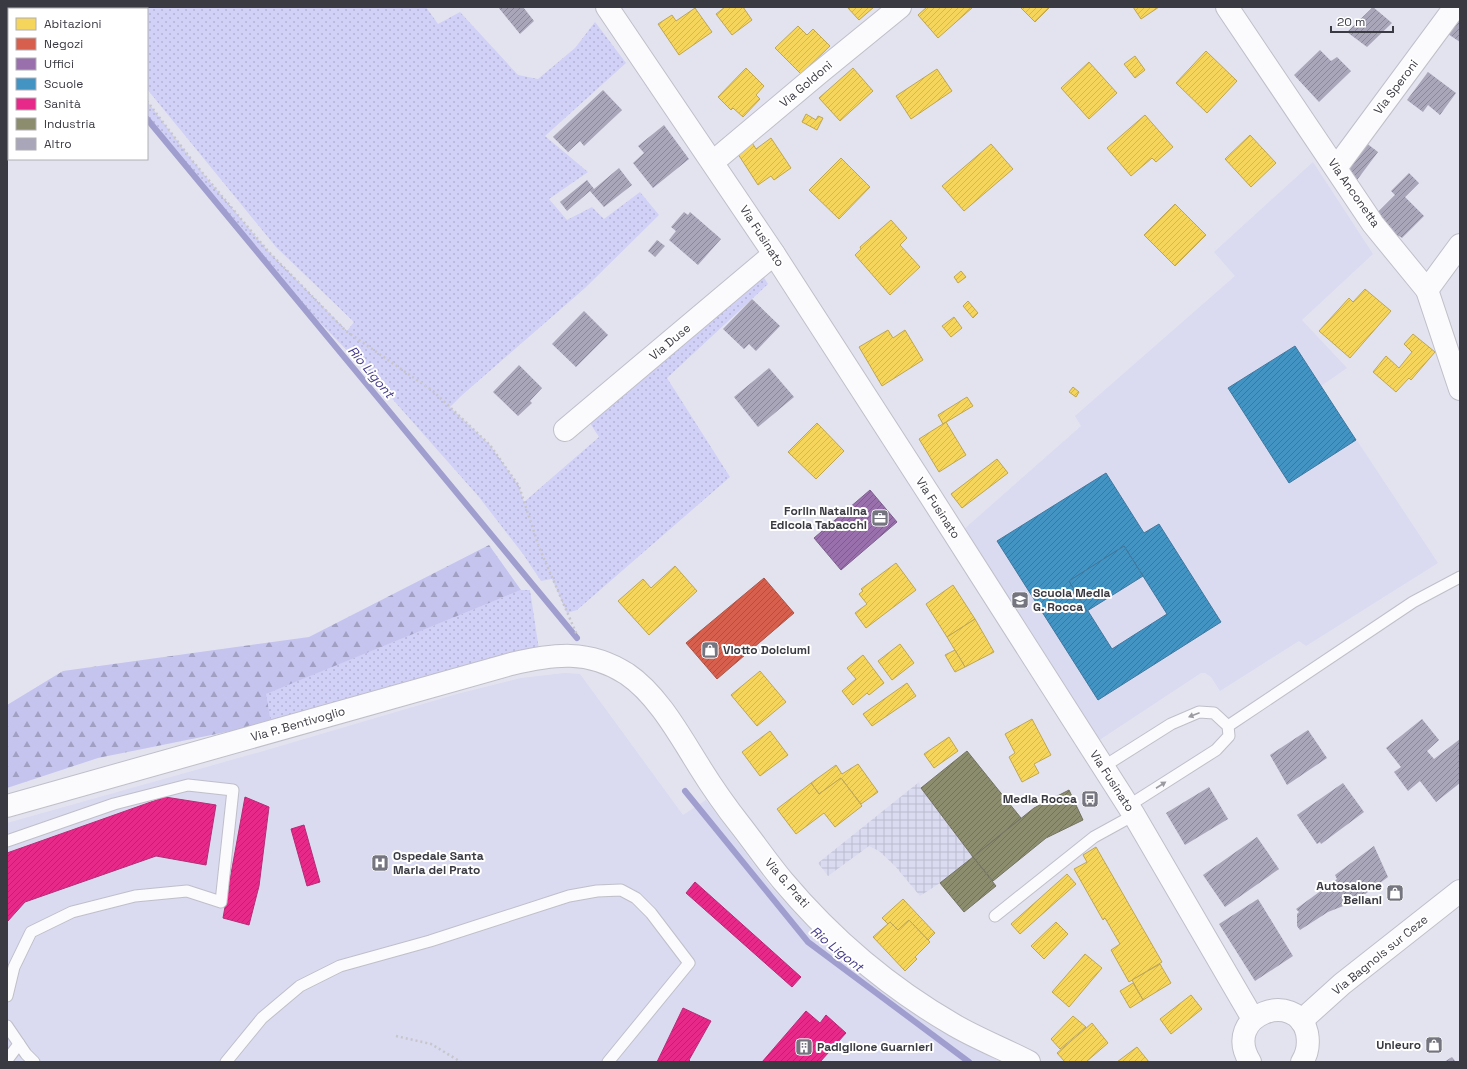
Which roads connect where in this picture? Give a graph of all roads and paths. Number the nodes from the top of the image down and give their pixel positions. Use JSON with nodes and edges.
{"nodes":[{"id":1,"x":607,"y":7,"type":"edge"},
{"id":2,"x":900,"y":7,"type":"edge"},
{"id":3,"x":1227,"y":7,"type":"edge"},
{"id":4,"x":1455,"y":7,"type":"edge"},
{"id":5,"x":148,"y":102,"type":"edge"},
{"id":6,"x":713,"y":162,"type":"junction"},
{"id":7,"x":1336,"y":168,"type":"junction"},
{"id":8,"x":1460,"y":246,"type":"edge"},
{"id":9,"x":774,"y":254,"type":"junction"},
{"id":10,"x":1427,"y":290,"type":"junction"},
{"id":11,"x":1460,"y":389,"type":"edge"},
{"id":12,"x":566,"y":430,"type":"dead end"},
{"id":13,"x":1460,"y":577,"type":"edge"},
{"id":14,"x":574,"y":639,"type":"dead end"},
{"id":15,"x":591,"y":658,"type":"joint"},
{"id":16,"x":1228,"y":726,"type":"junction"},
{"id":17,"x":1103,"y":767,"type":"junction"},
{"id":18,"x":7,"y":806,"type":"edge"},
{"id":19,"x":1131,"y":811,"type":"junction"},
{"id":20,"x":7,"y":841,"type":"edge"},
{"id":21,"x":1460,"y":891,"type":"edge"},
{"id":22,"x":995,"y":916,"type":"dead end"},
{"id":23,"x":7,"y":996,"type":"edge"},
{"id":24,"x":1253,"y":1019,"type":"junction"},
{"id":25,"x":1301,"y":1021,"type":"junction"},
{"id":26,"x":7,"y":1026,"type":"edge"},
{"id":27,"x":396,"y":1036,"type":"dead end"},
{"id":28,"x":19,"y":1044,"type":"junction"},
{"id":29,"x":7,"y":1060,"type":"edge"},
{"id":30,"x":34,"y":1062,"type":"edge"},
{"id":31,"x":226,"y":1062,"type":"edge"},
{"id":32,"x":461,"y":1062,"type":"edge"},
{"id":33,"x":608,"y":1062,"type":"edge"},
{"id":34,"x":1029,"y":1062,"type":"edge"},
{"id":35,"x":1250,"y":1062,"type":"edge"},
{"id":36,"x":1302,"y":1062,"type":"edge"}],
"edges":[{"from":1,"to":6,"type":"street","name":"Via Fusinato"},
{"from":2,"to":6,"type":"street","name":"Via Goldoni"},
{"from":3,"to":7,"type":"street","name":"Via Anconetta"},
{"from":4,"to":7,"type":"street","name":"Via Speroni"},
{"from":5,"to":14,"type":"path"},
{"from":6,"to":9,"type":"street","name":"Via Fusinato"},
{"from":7,"to":10,"type":"street","name":"Via Anconetta"},
{"from":8,"to":10,"type":"street"},
{"from":9,"to":12,"type":"street","name":"Via Duse"},
{"from":9,"to":17,"type":"street","name":"Via Fusinato"},
{"from":10,"to":11,"type":"street","name":"Via Anconetta"},
{"from":13,"to":16,"type":"lane"},
{"from":15,"to":18,"type":"street","name":"Via P. Bentivoglio"},
{"from":15,"to":34,"type":"street","name":"Via G. Prati"},
{"from":16,"to":17,"type":"lane","one_way":true},
{"from":19,"to":16,"type":"lane","one_way":true},
{"from":17,"to":19,"type":"street","name":"Via Fusinato"},
{"from":19,"to":22,"type":"lane"},
{"from":19,"to":24,"type":"street","name":"Via Fusinato"},
{"from":20,"to":23,"type":"lane"},
{"from":21,"to":25,"type":"street","name":"Via Bagnols sur Ceze"},
{"from":24,"to":25,"type":"street"},
{"from":24,"to":35,"type":"street"},
{"from":25,"to":36,"type":"street"},
{"from":26,"to":28,"type":"lane"},
{"from":27,"to":32,"type":"path"},
{"from":28,"to":29,"type":"lane"},
{"from":28,"to":30,"type":"lane"},
{"from":31,"to":33,"type":"lane"}]}
